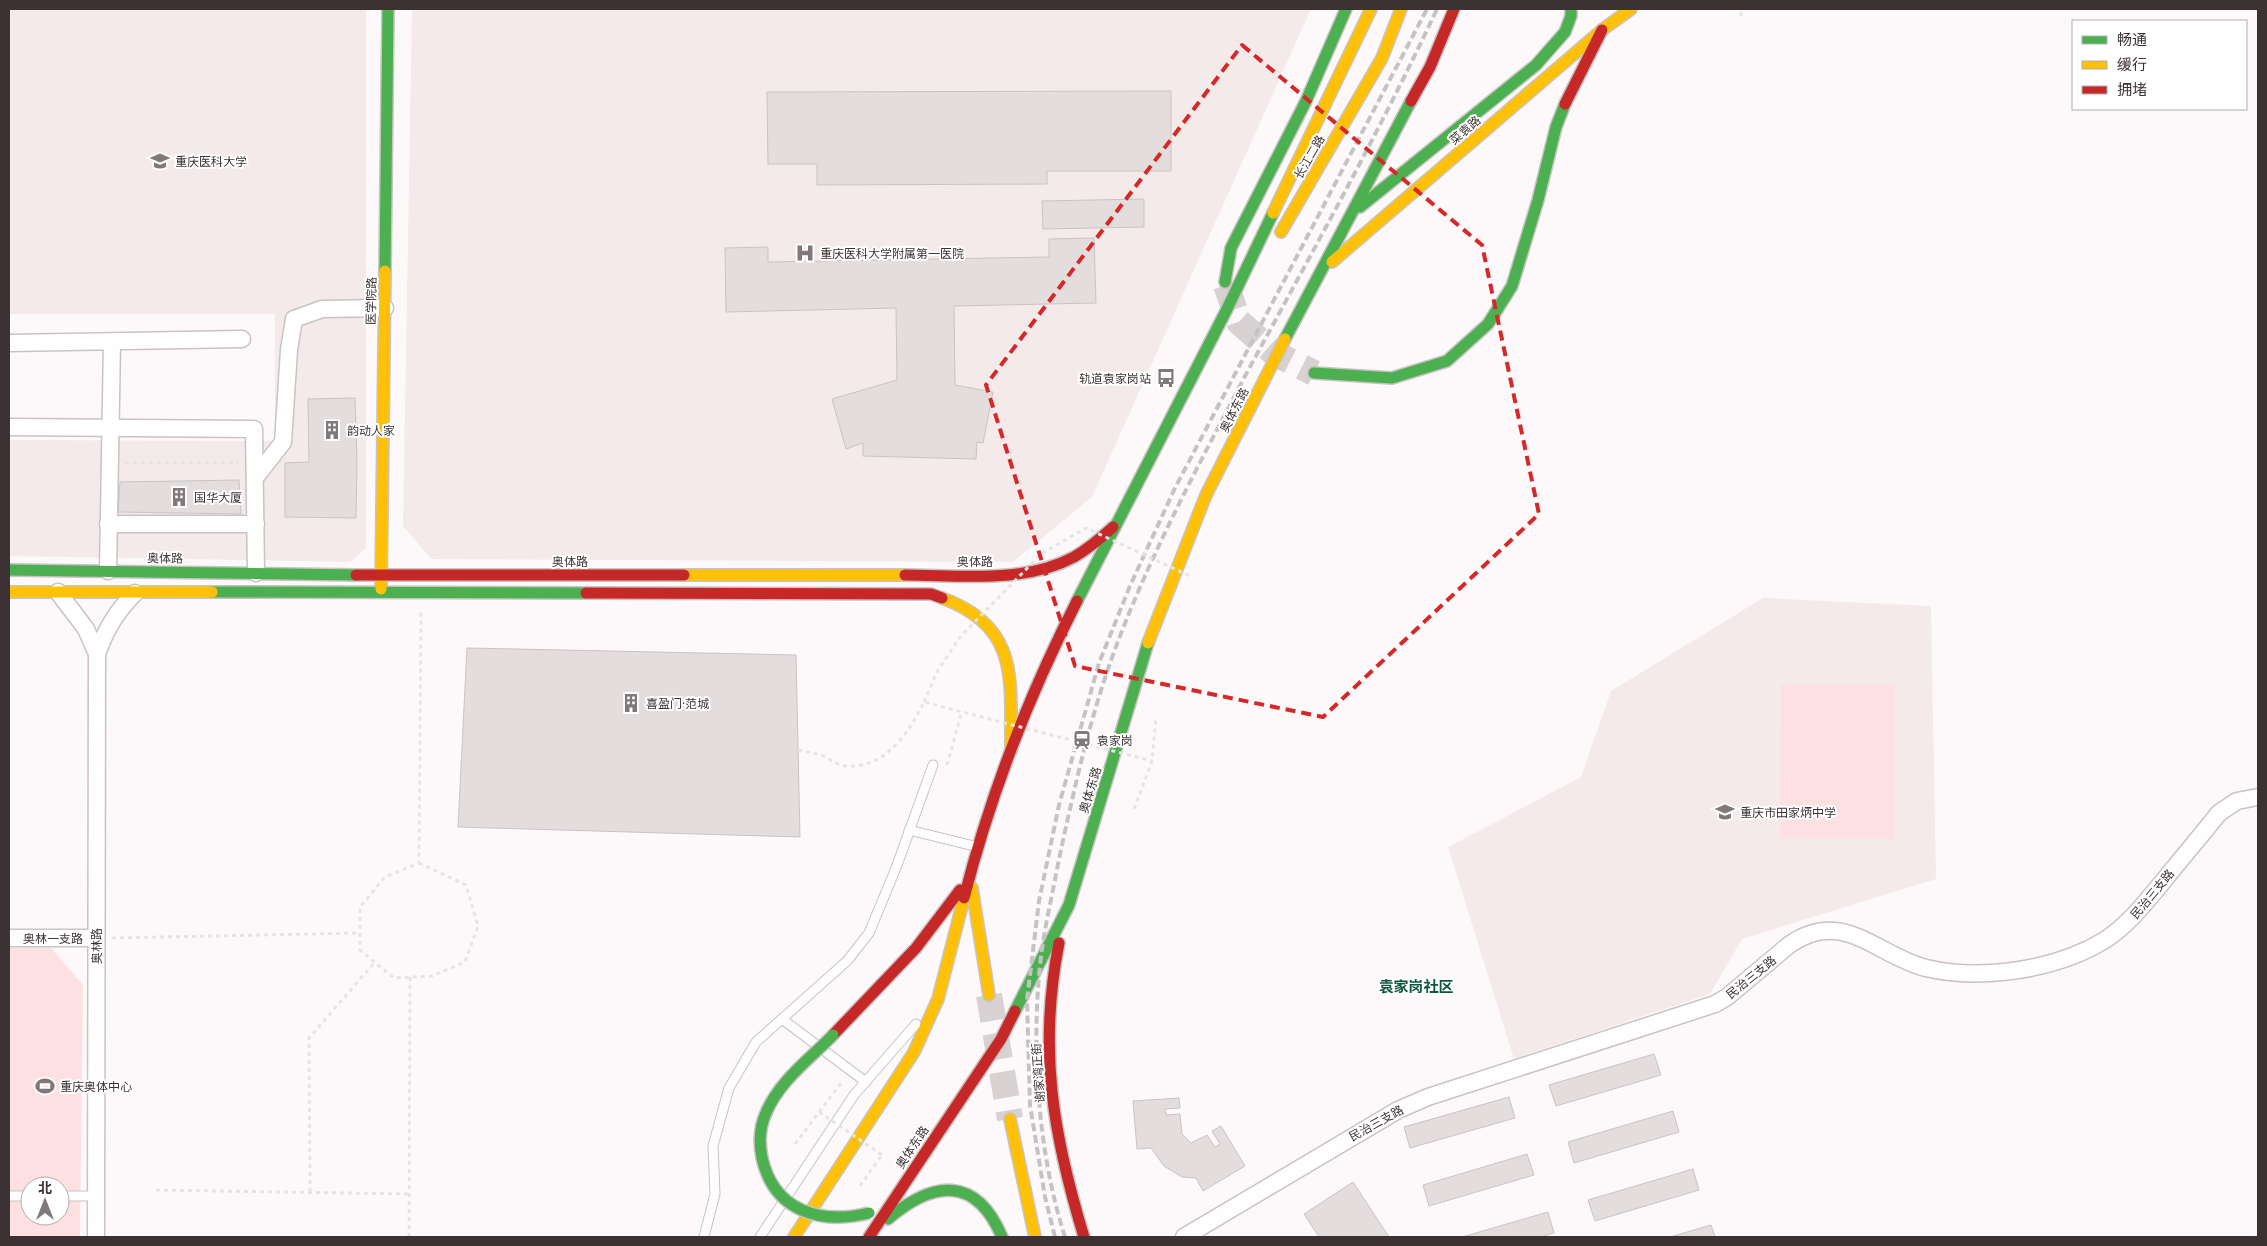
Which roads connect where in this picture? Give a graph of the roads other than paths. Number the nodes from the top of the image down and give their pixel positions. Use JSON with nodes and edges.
{"nodes":[{"id":1,"x":388,"y":9,"type":"edge"},
{"id":2,"x":1346,"y":9,"type":"edge"},
{"id":3,"x":1371,"y":9,"type":"edge"},
{"id":4,"x":1401,"y":9,"type":"edge"},
{"id":5,"x":1454,"y":9,"type":"edge"},
{"id":6,"x":1570,"y":9,"type":"edge"},
{"id":7,"x":1631,"y":9,"type":"edge"},
{"id":8,"x":1602,"y":30,"type":"junction"},
{"id":9,"x":1352,"y":214,"type":"junction"},
{"id":10,"x":1318,"y":274,"type":"junction"},
{"id":11,"x":1225,"y":282,"type":"tunnel mouth"},
{"id":12,"x":385,"y":308,"type":"junction"},
{"id":13,"x":1226,"y":311,"type":"junction"},
{"id":14,"x":242,"y":339,"type":"dead end"},
{"id":15,"x":9,"y":342,"type":"edge"},
{"id":16,"x":112,"y":342,"type":"junction"},
{"id":17,"x":1314,"y":372,"type":"tunnel mouth"},
{"id":18,"x":9,"y":427,"type":"edge"},
{"id":19,"x":110,"y":428,"type":"junction"},
{"id":20,"x":255,"y":471,"type":"junction"},
{"id":21,"x":108,"y":524,"type":"junction"},
{"id":22,"x":256,"y":524,"type":"junction"},
{"id":23,"x":1116,"y":524,"type":"junction"},
{"id":24,"x":9,"y":570,"type":"edge"},
{"id":25,"x":108,"y":571,"type":"junction"},
{"id":26,"x":256,"y":573,"type":"junction"},
{"id":27,"x":381,"y":575,"type":"junction"},
{"id":28,"x":9,"y":592,"type":"edge"},
{"id":29,"x":58,"y":592,"type":"junction"},
{"id":30,"x":135,"y":593,"type":"junction"},
{"id":31,"x":381,"y":593,"type":"junction"},
{"id":32,"x":97,"y":654,"type":"junction"},
{"id":33,"x":1011,"y":752,"type":"junction"},
{"id":34,"x":933,"y":765,"type":"dead end"},
{"id":35,"x":2258,"y":797,"type":"edge"},
{"id":36,"x":909,"y":830,"type":"junction"},
{"id":37,"x":977,"y":847,"type":"junction"},
{"id":38,"x":970,"y":875,"type":"junction"},
{"id":39,"x":1069,"y":905,"type":"junction"},
{"id":40,"x":9,"y":938,"type":"edge"},
{"id":41,"x":96,"y":938,"type":"junction"},
{"id":42,"x":989,"y":995,"type":"tunnel mouth"},
{"id":43,"x":938,"y":999,"type":"junction"},
{"id":44,"x":782,"y":1019,"type":"junction"},
{"id":45,"x":866,"y":1082,"type":"junction"},
{"id":46,"x":1010,"y":1119,"type":"tunnel mouth"},
{"id":47,"x":900,"y":1190,"type":"junction"},
{"id":48,"x":70,"y":1196,"type":"edge"},
{"id":49,"x":96,"y":1196,"type":"junction"},
{"id":50,"x":871,"y":1234,"type":"edge"},
{"id":51,"x":96,"y":1237,"type":"edge"},
{"id":52,"x":704,"y":1237,"type":"edge"},
{"id":53,"x":760,"y":1237,"type":"edge"},
{"id":54,"x":794,"y":1237,"type":"edge"},
{"id":55,"x":1002,"y":1237,"type":"edge"},
{"id":56,"x":1035,"y":1237,"type":"edge"},
{"id":57,"x":1084,"y":1237,"type":"edge"},
{"id":58,"x":1184,"y":1237,"type":"edge"}],
"edges":[{"from":1,"to":12,"type":"main road","name":"医学院路"},
{"from":2,"to":11,"type":"main road"},
{"from":3,"to":13,"type":"main road"},
{"from":4,"to":13,"type":"main road","name":"长江二路"},
{"from":5,"to":9,"type":"main road"},
{"from":6,"to":9,"type":"main road"},
{"from":7,"to":8,"type":"main road","name":"菜袁路"},
{"from":8,"to":10,"type":"main road","name":"菜袁路"},
{"from":8,"to":17,"type":"main road"},
{"from":9,"to":10,"type":"main road"},
{"from":10,"to":39,"type":"main road","name":"奥体东路"},
{"from":12,"to":20,"type":"street"},
{"from":12,"to":27,"type":"main road","name":"医学院路"},
{"from":13,"to":23,"type":"main road"},
{"from":14,"to":16,"type":"street"},
{"from":15,"to":16,"type":"street"},
{"from":16,"to":19,"type":"street"},
{"from":18,"to":19,"type":"street"},
{"from":19,"to":20,"type":"street"},
{"from":19,"to":21,"type":"street"},
{"from":20,"to":22,"type":"street"},
{"from":21,"to":22,"type":"street"},
{"from":21,"to":25,"type":"street"},
{"from":22,"to":26,"type":"street"},
{"from":23,"to":27,"type":"main road","name":"奥体路"},
{"from":23,"to":33,"type":"main road"},
{"from":24,"to":25,"type":"main road","name":"奥体路"},
{"from":25,"to":26,"type":"main road","name":"奥体路"},
{"from":26,"to":27,"type":"main road","name":"奥体路"},
{"from":27,"to":31,"type":"main road","name":"医学院路"},
{"from":28,"to":29,"type":"main road"},
{"from":29,"to":30,"type":"main road"},
{"from":29,"to":32,"type":"street","name":"奥林路"},
{"from":30,"to":31,"type":"main road"},
{"from":30,"to":32,"type":"street","name":"奥林路"},
{"from":31,"to":33,"type":"main road"},
{"from":32,"to":41,"type":"street","name":"奥林路"},
{"from":33,"to":37,"type":"main road"},
{"from":34,"to":36,"type":"lane"},
{"from":35,"to":58,"type":"street","name":"民治三支路"},
{"from":36,"to":37,"type":"lane"},
{"from":36,"to":44,"type":"lane"},
{"from":37,"to":38,"type":"main road"},
{"from":38,"to":42,"type":"main road"},
{"from":38,"to":43,"type":"main road"},
{"from":38,"to":47,"type":"main road","bridge":true},
{"from":39,"to":47,"type":"main road","name":"奥体东路"},
{"from":39,"to":57,"type":"main road","name":"谢家湾正街"},
{"from":40,"to":41,"type":"street","name":"奥林一支路"},
{"from":41,"to":49,"type":"street","name":"奥林路"},
{"from":43,"to":45,"type":"lane"},
{"from":43,"to":54,"type":"main road"},
{"from":44,"to":45,"type":"lane"},
{"from":44,"to":52,"type":"lane"},
{"from":45,"to":53,"type":"lane"},
{"from":46,"to":56,"type":"main road"},
{"from":47,"to":50,"type":"main road","name":"奥体东路"},
{"from":48,"to":49,"type":"lane"},
{"from":49,"to":51,"type":"street","name":"奥林路"},
{"from":50,"to":55,"type":"main road"}]}
